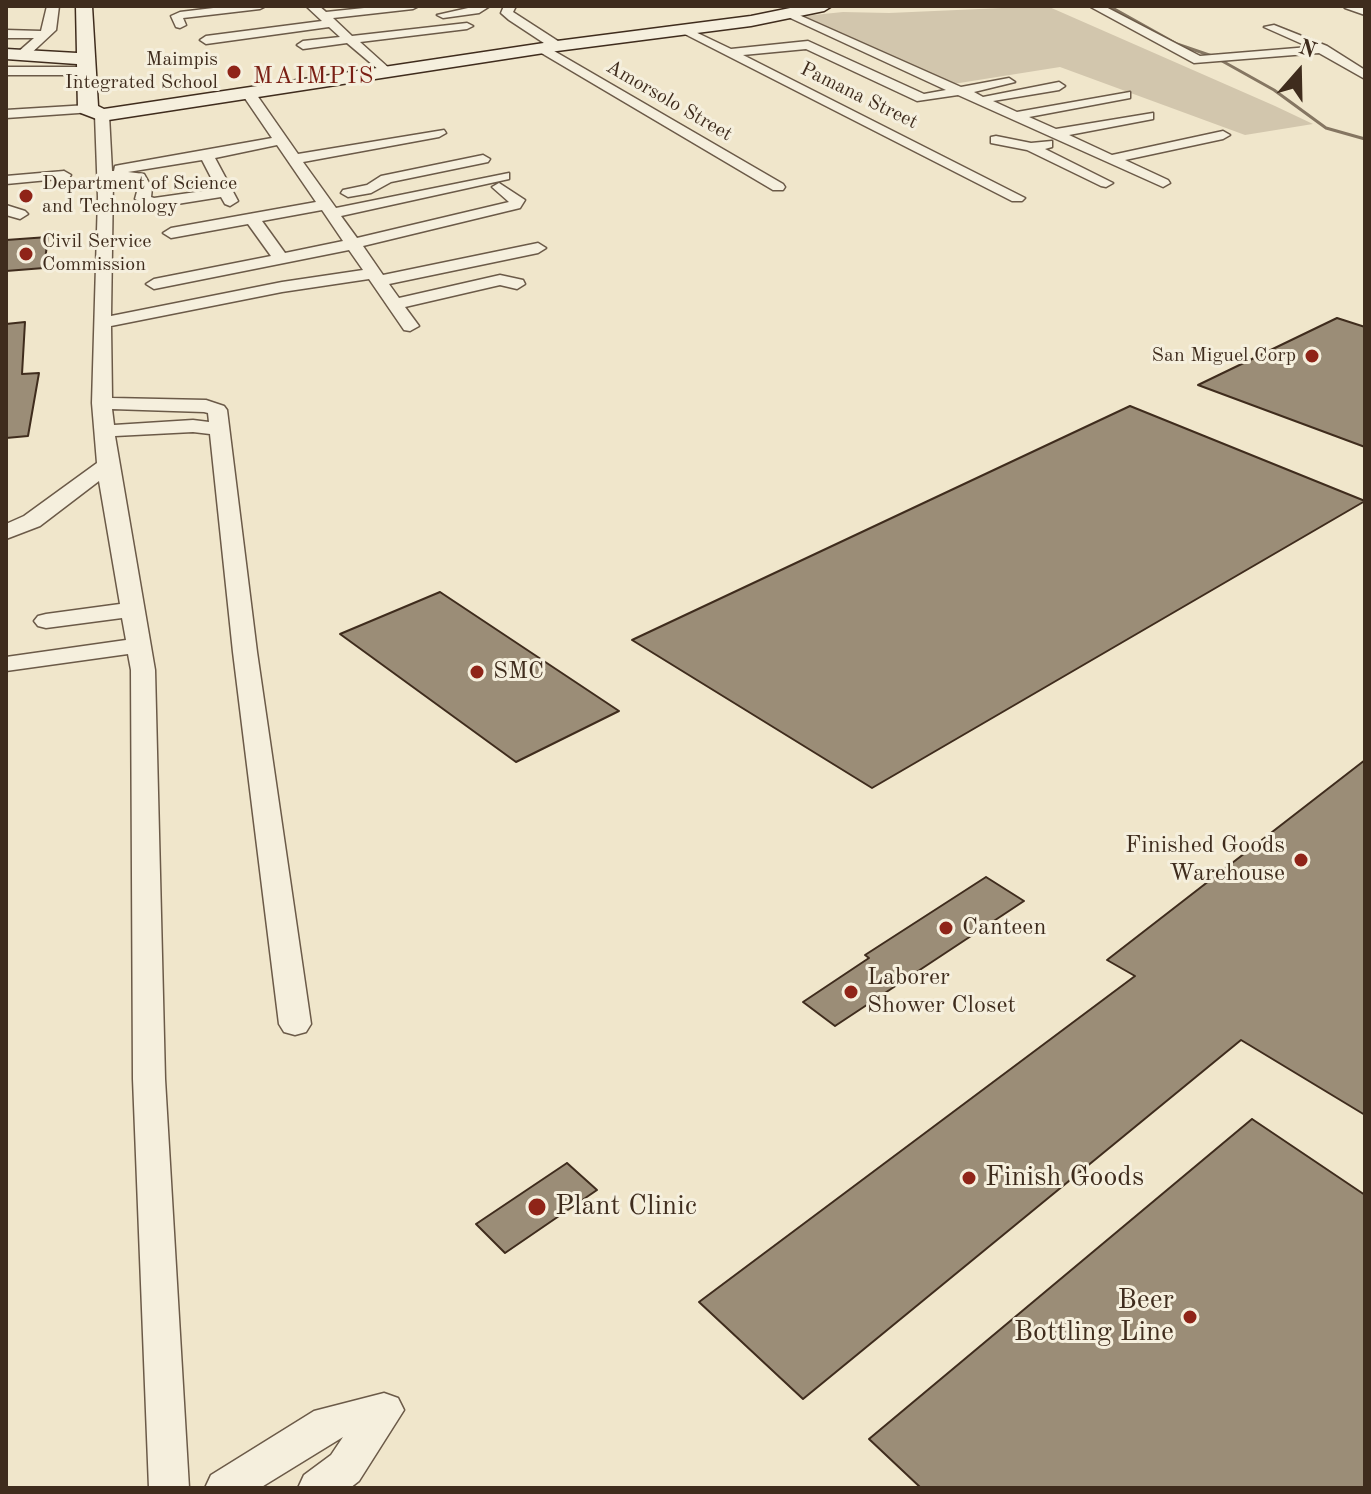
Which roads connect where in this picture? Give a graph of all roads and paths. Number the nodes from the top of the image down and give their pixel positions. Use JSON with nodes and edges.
{"nodes":[{"id":1,"x":53,"y":6,"type":"edge"},
{"id":2,"x":84,"y":6,"type":"edge"},
{"id":3,"x":260,"y":6,"type":"edge"},
{"id":4,"x":312,"y":6,"type":"edge"},
{"id":5,"x":413,"y":6,"type":"edge"},
{"id":6,"x":484,"y":6,"type":"edge"},
{"id":7,"x":510,"y":6,"type":"edge"},
{"id":8,"x":824,"y":6,"type":"edge"},
{"id":9,"x":1095,"y":6,"type":"edge"},
{"id":10,"x":1349,"y":6,"type":"edge"},
{"id":11,"x":1365,"y":12,"type":"edge"},
{"id":12,"x":790,"y":14,"type":"junction"},
{"id":13,"x":435,"y":16,"type":"dead end"},
{"id":14,"x":421,"y":18,"type":"dead end"},
{"id":15,"x":332,"y":23,"type":"junction"},
{"id":16,"x":180,"y":25,"type":"dead end"},
{"id":17,"x":720,"y":25,"type":"junction"},
{"id":18,"x":467,"y":26,"type":"dead end"},
{"id":19,"x":1270,"y":27,"type":"dead end"},
{"id":20,"x":683,"y":30,"type":"junction"},
{"id":21,"x":6,"y":34,"type":"edge"},
{"id":22,"x":44,"y":35,"type":"junction"},
{"id":23,"x":206,"y":40,"type":"dead end"},
{"id":24,"x":352,"y":40,"type":"junction"},
{"id":25,"x":756,"y":43,"type":"dead end"},
{"id":26,"x":303,"y":45,"type":"dead end"},
{"id":27,"x":549,"y":47,"type":"junction"},
{"id":28,"x":1323,"y":49,"type":"junction"},
{"id":29,"x":729,"y":53,"type":"junction"},
{"id":30,"x":14,"y":54,"type":"edge"},
{"id":31,"x":88,"y":65,"type":"junction"},
{"id":32,"x":911,"y":69,"type":"junction"},
{"id":33,"x":6,"y":71,"type":"edge"},
{"id":34,"x":386,"y":72,"type":"junction"},
{"id":35,"x":806,"y":75,"type":"dead end"},
{"id":36,"x":1365,"y":75,"type":"edge"},
{"id":37,"x":871,"y":76,"type":"junction"},
{"id":38,"x":777,"y":78,"type":"junction"},
{"id":39,"x":1009,"y":82,"type":"dead end"},
{"id":40,"x":1059,"y":86,"type":"dead end"},
{"id":41,"x":963,"y":91,"type":"junction"},
{"id":42,"x":249,"y":94,"type":"junction"},
{"id":43,"x":1125,"y":95,"type":"dead end"},
{"id":44,"x":982,"y":100,"type":"junction"},
{"id":45,"x":95,"y":112,"type":"junction"},
{"id":46,"x":6,"y":114,"type":"edge"},
{"id":47,"x":1015,"y":116,"type":"junction"},
{"id":48,"x":1148,"y":116,"type":"dead end"},
{"id":49,"x":1175,"y":130,"type":"dead end"},
{"id":50,"x":439,"y":133,"type":"dead end"},
{"id":51,"x":1223,"y":135,"type":"dead end"},
{"id":52,"x":1060,"y":136,"type":"junction"},
{"id":53,"x":281,"y":140,"type":"junction"},
{"id":54,"x":996,"y":140,"type":"dead end"},
{"id":55,"x":1196,"y":140,"type":"junction"},
{"id":56,"x":396,"y":142,"type":"junction"},
{"id":57,"x":1031,"y":147,"type":"junction"},
{"id":58,"x":207,"y":155,"type":"junction"},
{"id":59,"x":414,"y":157,"type":"dead end"},
{"id":60,"x":296,"y":159,"type":"junction"},
{"id":61,"x":483,"y":159,"type":"dead end"},
{"id":62,"x":1111,"y":159,"type":"junction"},
{"id":63,"x":104,"y":173,"type":"junction"},
{"id":64,"x":64,"y":175,"type":"dead end"},
{"id":65,"x":6,"y":180,"type":"edge"},
{"id":66,"x":1106,"y":183,"type":"dead end"},
{"id":67,"x":1163,"y":183,"type":"dead end"},
{"id":68,"x":778,"y":187,"type":"dead end"},
{"id":69,"x":400,"y":198,"type":"junction"},
{"id":70,"x":1017,"y":198,"type":"dead end"},
{"id":71,"x":327,"y":205,"type":"junction"},
{"id":72,"x":252,"y":218,"type":"junction"},
{"id":73,"x":426,"y":219,"type":"dead end"},
{"id":74,"x":171,"y":233,"type":"dead end"},
{"id":75,"x":353,"y":244,"type":"junction"},
{"id":76,"x":538,"y":248,"type":"dead end"},
{"id":77,"x":281,"y":258,"type":"junction"},
{"id":78,"x":376,"y":277,"type":"junction"},
{"id":79,"x":154,"y":284,"type":"dead end"},
{"id":80,"x":517,"y":284,"type":"dead end"},
{"id":81,"x":395,"y":304,"type":"junction"},
{"id":82,"x":103,"y":322,"type":"junction"},
{"id":83,"x":410,"y":326,"type":"dead end"},
{"id":84,"x":102,"y":403,"type":"junction"},
{"id":85,"x":221,"y":430,"type":"junction"},
{"id":86,"x":106,"y":431,"type":"junction"},
{"id":87,"x":107,"y":465,"type":"junction"},
{"id":88,"x":6,"y":532,"type":"edge"},
{"id":89,"x":134,"y":609,"type":"junction"},
{"id":90,"x":46,"y":621,"type":"dead end"},
{"id":91,"x":139,"y":645,"type":"junction"},
{"id":92,"x":6,"y":664,"type":"edge"},
{"id":93,"x":295,"y":1024,"type":"dead end"},
{"id":94,"x":169,"y":1488,"type":"edge"},
{"id":95,"x":225,"y":1488,"type":"edge"},
{"id":96,"x":318,"y":1488,"type":"edge"}],
"edges":[{"from":1,"to":22,"type":"street"},
{"from":2,"to":31,"type":"street"},
{"from":3,"to":16,"type":"street"},
{"from":4,"to":15,"type":"street"},
{"from":5,"to":15,"type":"street"},
{"from":6,"to":13,"type":"street"},
{"from":7,"to":27,"type":"street","name":"Amorsolo Street"},
{"from":8,"to":12,"type":"street"},
{"from":9,"to":28,"type":"street"},
{"from":10,"to":11,"type":"street"},
{"from":12,"to":17,"type":"street"},
{"from":12,"to":32,"type":"street"},
{"from":14,"to":15,"type":"street"},
{"from":15,"to":23,"type":"street"},
{"from":15,"to":24,"type":"street"},
{"from":17,"to":20,"type":"street"},
{"from":17,"to":25,"type":"street"},
{"from":18,"to":24,"type":"street"},
{"from":19,"to":28,"type":"street"},
{"from":20,"to":27,"type":"street"},
{"from":20,"to":29,"type":"street","name":"Pamana Street"},
{"from":21,"to":22,"type":"street"},
{"from":22,"to":30,"type":"street"},
{"from":24,"to":26,"type":"street"},
{"from":24,"to":34,"type":"street"},
{"from":27,"to":34,"type":"street"},
{"from":27,"to":68,"type":"street","name":"Amorsolo Street"},
{"from":28,"to":36,"type":"street"},
{"from":29,"to":37,"type":"street"},
{"from":29,"to":38,"type":"street","name":"Pamana Street"},
{"from":30,"to":31,"type":"street"},
{"from":31,"to":33,"type":"street"},
{"from":31,"to":45,"type":"street"},
{"from":32,"to":37,"type":"street"},
{"from":32,"to":41,"type":"street"},
{"from":34,"to":42,"type":"street"},
{"from":35,"to":38,"type":"street"},
{"from":37,"to":41,"type":"street"},
{"from":38,"to":70,"type":"street","name":"Pamana Street"},
{"from":39,"to":41,"type":"street"},
{"from":40,"to":44,"type":"street"},
{"from":41,"to":44,"type":"street"},
{"from":42,"to":45,"type":"street"},
{"from":42,"to":53,"type":"street"},
{"from":43,"to":47,"type":"street"},
{"from":44,"to":47,"type":"street"},
{"from":45,"to":46,"type":"street"},
{"from":45,"to":63,"type":"street"},
{"from":47,"to":52,"type":"street"},
{"from":48,"to":52,"type":"street"},
{"from":49,"to":55,"type":"street"},
{"from":50,"to":56,"type":"street"},
{"from":51,"to":55,"type":"street"},
{"from":52,"to":57,"type":"street"},
{"from":52,"to":62,"type":"street"},
{"from":53,"to":58,"type":"street"},
{"from":53,"to":60,"type":"street"},
{"from":54,"to":57,"type":"street"},
{"from":55,"to":62,"type":"street"},
{"from":56,"to":59,"type":"street"},
{"from":56,"to":60,"type":"street"},
{"from":57,"to":66,"type":"street"},
{"from":58,"to":63,"type":"street"},
{"from":58,"to":63,"type":"street"},
{"from":60,"to":71,"type":"street"},
{"from":61,"to":71,"type":"street"},
{"from":62,"to":67,"type":"street"},
{"from":63,"to":82,"type":"street"},
{"from":64,"to":65,"type":"street"},
{"from":69,"to":71,"type":"street"},
{"from":69,"to":73,"type":"street"},
{"from":69,"to":75,"type":"street"},
{"from":71,"to":72,"type":"street"},
{"from":71,"to":75,"type":"street"},
{"from":72,"to":74,"type":"street"},
{"from":72,"to":77,"type":"street"},
{"from":75,"to":77,"type":"street"},
{"from":75,"to":78,"type":"street"},
{"from":76,"to":78,"type":"street"},
{"from":77,"to":79,"type":"street"},
{"from":78,"to":81,"type":"street"},
{"from":78,"to":82,"type":"street"},
{"from":80,"to":81,"type":"street"},
{"from":81,"to":83,"type":"street"},
{"from":82,"to":84,"type":"street"},
{"from":84,"to":85,"type":"street"},
{"from":84,"to":86,"type":"street"},
{"from":85,"to":86,"type":"street"},
{"from":85,"to":93,"type":"street"},
{"from":86,"to":87,"type":"street"},
{"from":87,"to":88,"type":"street"},
{"from":87,"to":89,"type":"street"},
{"from":89,"to":90,"type":"street"},
{"from":89,"to":91,"type":"street"},
{"from":91,"to":92,"type":"street"},
{"from":91,"to":94,"type":"street"},
{"from":95,"to":96,"type":"street"}]}
